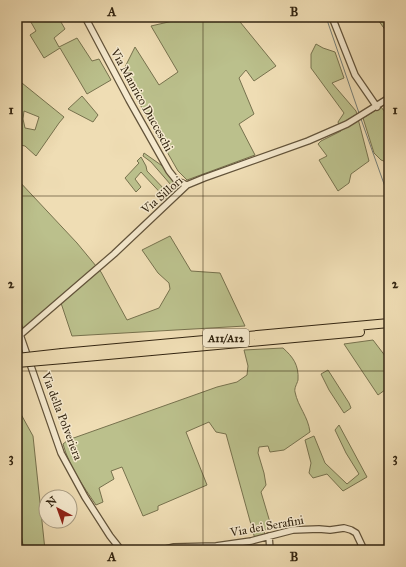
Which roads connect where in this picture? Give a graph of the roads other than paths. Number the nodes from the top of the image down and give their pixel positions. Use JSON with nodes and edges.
{"nodes":[{"id":1,"x":85,"y":17,"type":"edge"},
{"id":2,"x":332,"y":17,"type":"edge"},
{"id":3,"x":389,"y":98,"type":"edge"},
{"id":4,"x":376,"y":107,"type":"junction"},
{"id":5,"x":187,"y":185,"type":"junction"},
{"id":6,"x":389,"y":323,"type":"edge"},
{"id":7,"x":17,"y":326,"type":"edge"},
{"id":8,"x":389,"y":329,"type":"edge"},
{"id":9,"x":20,"y":335,"type":"junction"},
{"id":10,"x":63,"y":356,"type":"junction"},
{"id":11,"x":17,"y":358,"type":"edge"},
{"id":12,"x":17,"y":363,"type":"edge"},
{"id":13,"x":269,"y":536,"type":"junction"},
{"id":14,"x":120,"y":550,"type":"edge"},
{"id":15,"x":162,"y":550,"type":"edge"},
{"id":16,"x":270,"y":550,"type":"edge"},
{"id":17,"x":364,"y":550,"type":"edge"}],
"edges":[{"from":1,"to":5,"type":"street","name":"Via Manrico Ducceschi"},
{"from":2,"to":4,"type":"street"},
{"from":3,"to":4,"type":"street","name":"Via Sillori"},
{"from":4,"to":5,"type":"street","name":"Via Sillori"},
{"from":5,"to":9,"type":"street","name":"Via Sillori"},
{"from":6,"to":10,"type":"highway","number":"A11/A12"},
{"from":7,"to":9,"type":"street","name":"Via della Polveriera"},
{"from":8,"to":10,"type":"highway","number":"A11/A12"},
{"from":9,"to":14,"type":"street","name":"Via della Polveriera"},
{"from":10,"to":11,"type":"highway","number":"A11/A12","bridge":true},
{"from":10,"to":12,"type":"highway","number":"A11/A12","bridge":true},
{"from":13,"to":15,"type":"street","name":"Via dei Serafini"},
{"from":13,"to":16,"type":"street"},
{"from":13,"to":17,"type":"street","name":"Via dei Serafini"}]}
